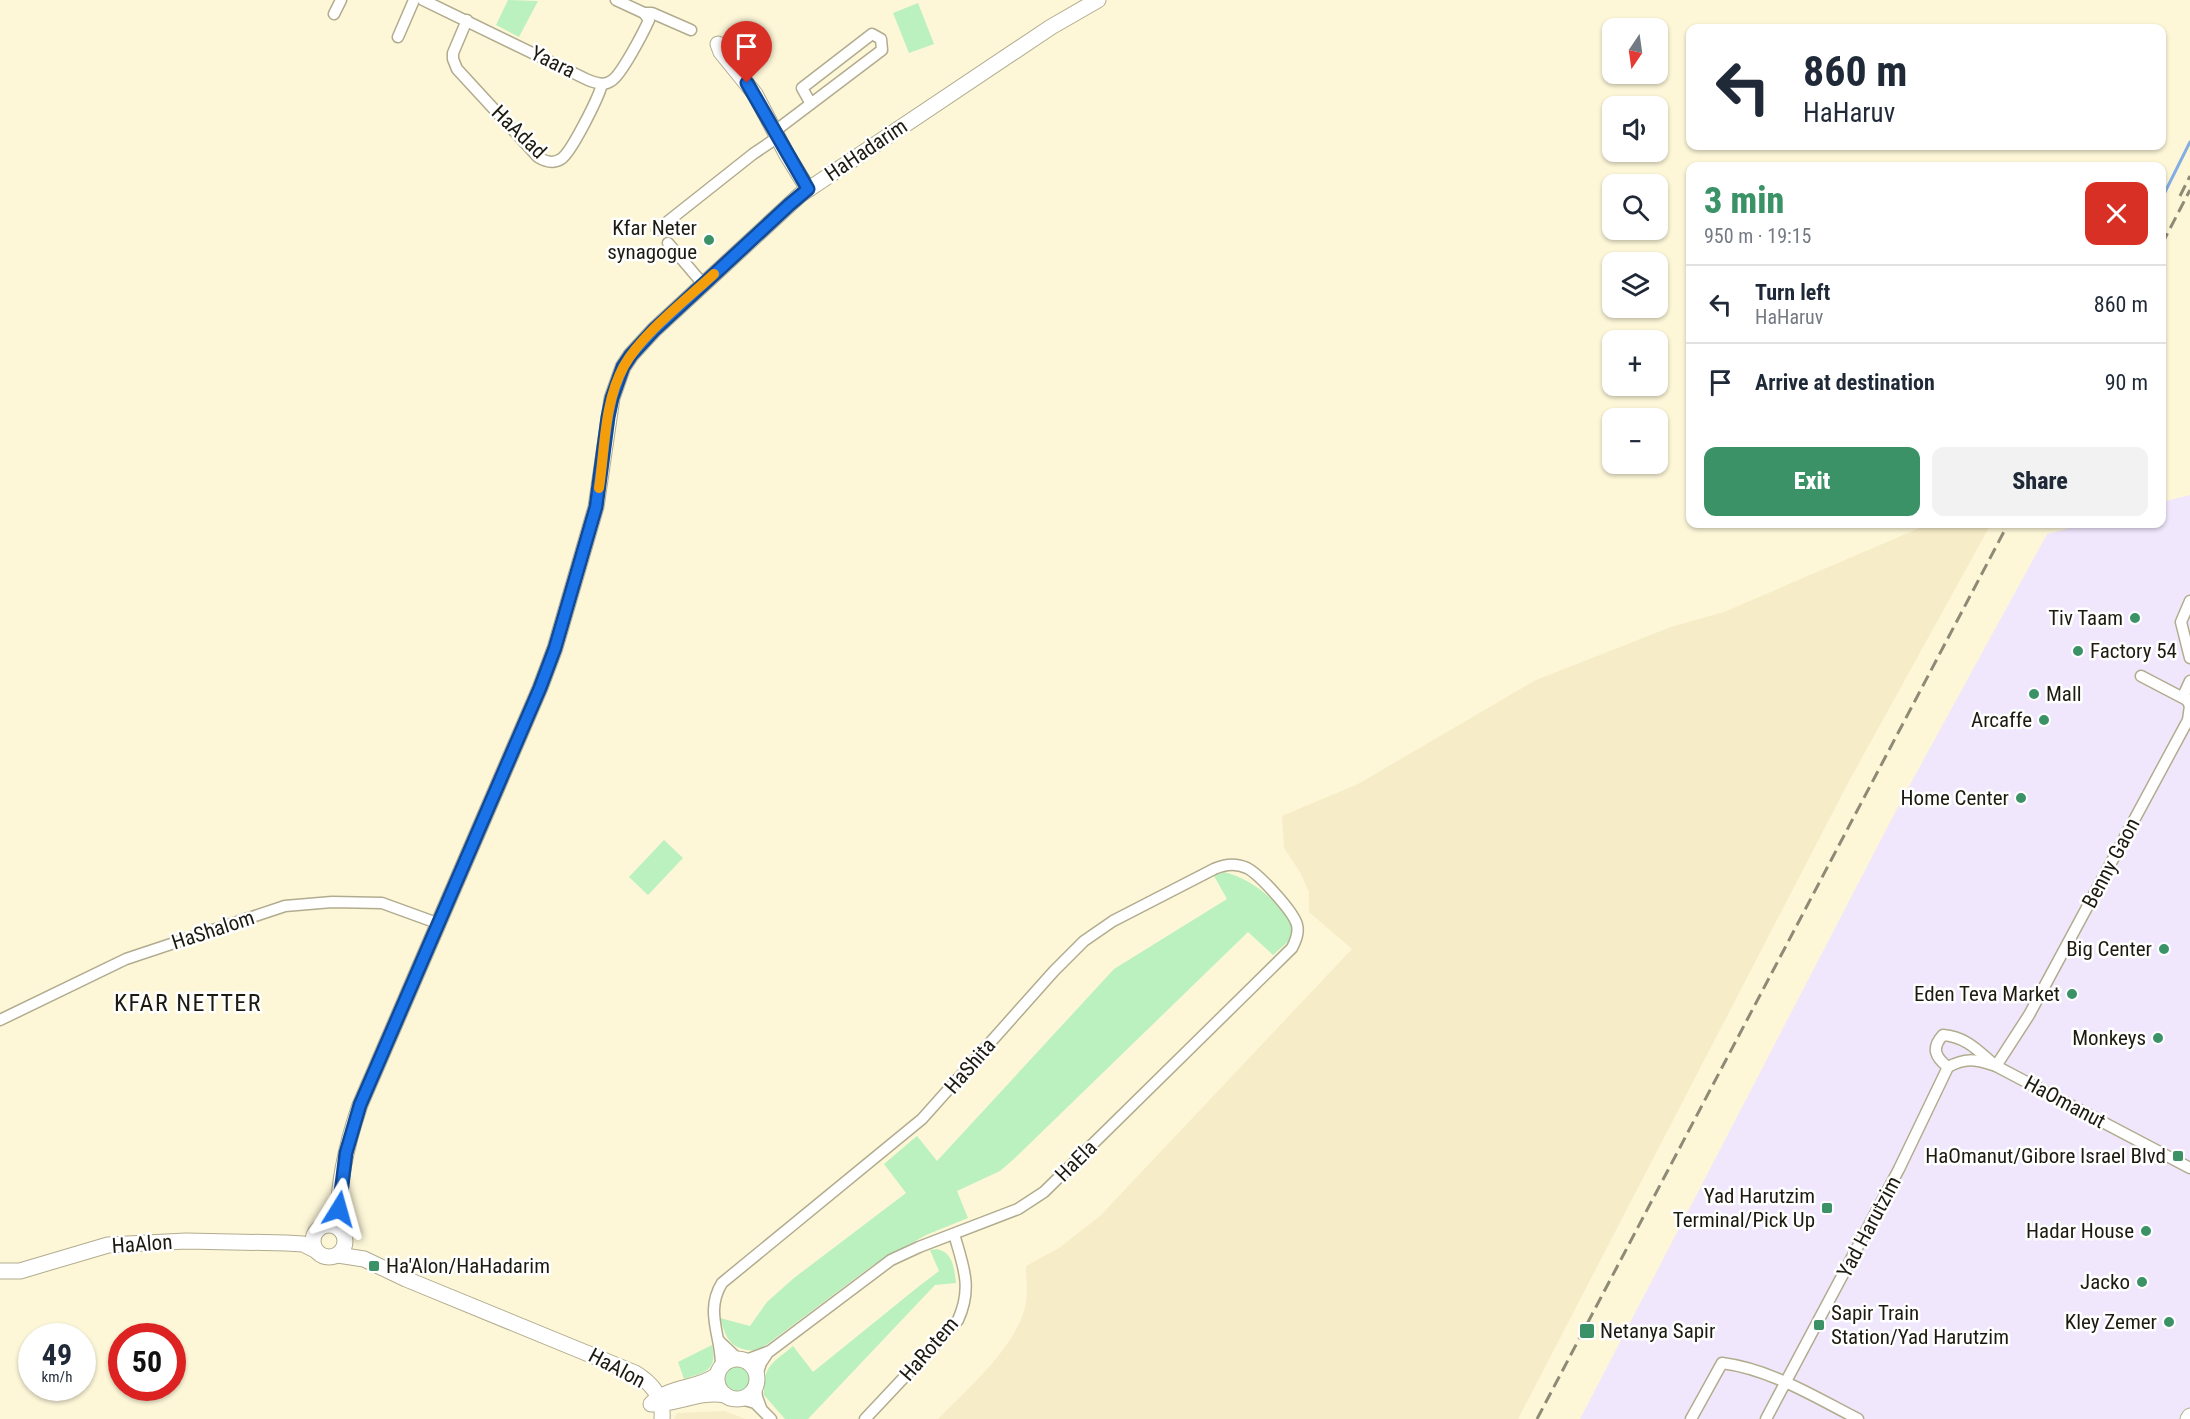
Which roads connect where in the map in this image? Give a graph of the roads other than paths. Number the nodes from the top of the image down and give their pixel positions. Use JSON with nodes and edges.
{"nodes":[{"id":1,"x":340,"y":0,"type":"edge"},
{"id":2,"x":414,"y":0,"type":"edge"},
{"id":3,"x":423,"y":0,"type":"edge"},
{"id":4,"x":616,"y":0,"type":"edge"},
{"id":5,"x":1098,"y":0,"type":"edge"},
{"id":6,"x":644,"y":13,"type":"junction"},
{"id":7,"x":334,"y":14,"type":"dead end"},
{"id":8,"x":468,"y":20,"type":"junction"},
{"id":9,"x":691,"y":30,"type":"dead end"},
{"id":10,"x":398,"y":37,"type":"dead end"},
{"id":11,"x":718,"y":44,"type":"dead end"},
{"id":12,"x":602,"y":84,"type":"junction"},
{"id":13,"x":811,"y":104,"type":"junction"},
{"id":14,"x":777,"y":134,"type":"junction"},
{"id":15,"x":808,"y":189,"type":"junction"},
{"id":16,"x":657,"y":230,"type":"dead end"},
{"id":17,"x":668,"y":243,"type":"dead end"},
{"id":18,"x":703,"y":284,"type":"junction"},
{"id":19,"x":2190,"y":601,"type":"edge"},
{"id":20,"x":2190,"y":658,"type":"edge"},
{"id":21,"x":2141,"y":676,"type":"dead end"},
{"id":22,"x":2187,"y":694,"type":"edge"},
{"id":23,"x":2189,"y":719,"type":"edge"},
{"id":24,"x":1275,"y":895,"type":"joint"},
{"id":25,"x":437,"y":923,"type":"junction"},
{"id":26,"x":0,"y":1020,"type":"edge"},
{"id":27,"x":1996,"y":1066,"type":"junction"},
{"id":28,"x":1948,"y":1067,"type":"junction"},
{"id":29,"x":2190,"y":1168,"type":"edge"},
{"id":30,"x":339,"y":1200,"type":"junction"},
{"id":31,"x":320,"y":1227,"type":"junction"},
{"id":32,"x":954,"y":1234,"type":"junction"},
{"id":33,"x":286,"y":1242,"type":"junction"},
{"id":34,"x":342,"y":1242,"type":"junction"},
{"id":35,"x":315,"y":1250,"type":"junction"},
{"id":36,"x":0,"y":1271,"type":"edge"},
{"id":37,"x":719,"y":1341,"type":"junction"},
{"id":38,"x":770,"y":1351,"type":"junction"},
{"id":39,"x":742,"y":1360,"type":"junction"},
{"id":40,"x":719,"y":1371,"type":"junction"},
{"id":41,"x":757,"y":1381,"type":"junction"},
{"id":42,"x":1786,"y":1382,"type":"junction"},
{"id":43,"x":725,"y":1395,"type":"junction"},
{"id":44,"x":741,"y":1399,"type":"junction"},
{"id":45,"x":761,"y":1408,"type":"junction"},
{"id":46,"x":657,"y":1409,"type":"edge"},
{"id":47,"x":771,"y":1419,"type":"edge"},
{"id":48,"x":866,"y":1419,"type":"edge"},
{"id":49,"x":1691,"y":1419,"type":"edge"},
{"id":50,"x":1766,"y":1419,"type":"edge"},
{"id":51,"x":1858,"y":1419,"type":"edge"}],
"edges":[{"from":1,"to":7,"type":"street"},
{"from":2,"to":10,"type":"street"},
{"from":3,"to":8,"type":"street","name":"Yaara"},
{"from":4,"to":6,"type":"street"},
{"from":5,"to":15,"type":"main road","name":"HaHadarim"},
{"from":6,"to":9,"type":"street"},
{"from":6,"to":12,"type":"street","name":"Yaara"},
{"from":8,"to":12,"type":"street","name":"Yaara"},
{"from":8,"to":12,"type":"street","name":"HaAdad"},
{"from":11,"to":14,"type":"main road"},
{"from":13,"to":13,"type":"street"},
{"from":13,"to":14,"type":"street"},
{"from":14,"to":15,"type":"main road"},
{"from":14,"to":16,"type":"street"},
{"from":15,"to":18,"type":"main road","name":"HaHadarim"},
{"from":17,"to":18,"type":"street"},
{"from":18,"to":25,"type":"main road","name":"HaHadarim"},
{"from":19,"to":20,"type":"street"},
{"from":21,"to":22,"type":"street"},
{"from":22,"to":23,"type":"street","name":"Benny Gaon"},
{"from":23,"to":27,"type":"street","name":"Benny Gaon"},
{"from":24,"to":32,"type":"street","name":"HaEla"},
{"from":24,"to":37,"type":"street","name":"HaShita"},
{"from":25,"to":26,"type":"street","name":"HaShalom"},
{"from":25,"to":30,"type":"main road","name":"HaHadarim"},
{"from":27,"to":28,"type":"street"},
{"from":27,"to":28,"type":"street","name":"HaOmanut"},
{"from":27,"to":29,"type":"street","name":"HaOmanut"},
{"from":28,"to":42,"type":"street","name":"Yad Harutzim"},
{"from":30,"to":31,"type":"main road","name":"HaHadarim"},
{"from":30,"to":34,"type":"main road","name":"HaHadarim"},
{"from":31,"to":33,"type":"main road","name":"HaAlon"},
{"from":31,"to":34,"type":"main road"},
{"from":31,"to":35,"type":"main road"},
{"from":32,"to":38,"type":"street","name":"HaEla"},
{"from":32,"to":48,"type":"street","name":"HaRotem"},
{"from":33,"to":35,"type":"main road","name":"HaAlon"},
{"from":33,"to":36,"type":"main road","name":"HaAlon"},
{"from":34,"to":35,"type":"main road"},
{"from":34,"to":46,"type":"main road","name":"HaAlon"},
{"from":37,"to":39,"type":"street"},
{"from":37,"to":40,"type":"street","name":"HaShita"},
{"from":38,"to":39,"type":"street","name":"HaEla"},
{"from":38,"to":41,"type":"street","name":"HaEla"},
{"from":39,"to":40,"type":"main road"},
{"from":39,"to":41,"type":"main road"},
{"from":40,"to":43,"type":"main road"},
{"from":40,"to":46,"type":"main road"},
{"from":41,"to":44,"type":"main road"},
{"from":41,"to":45,"type":"street"},
{"from":42,"to":49,"type":"street"},
{"from":42,"to":50,"type":"street","name":"Yad Harutzim"},
{"from":42,"to":51,"type":"street"},
{"from":43,"to":44,"type":"main road"},
{"from":43,"to":46,"type":"main road"},
{"from":44,"to":45,"type":"street"},
{"from":45,"to":47,"type":"street"}]}
